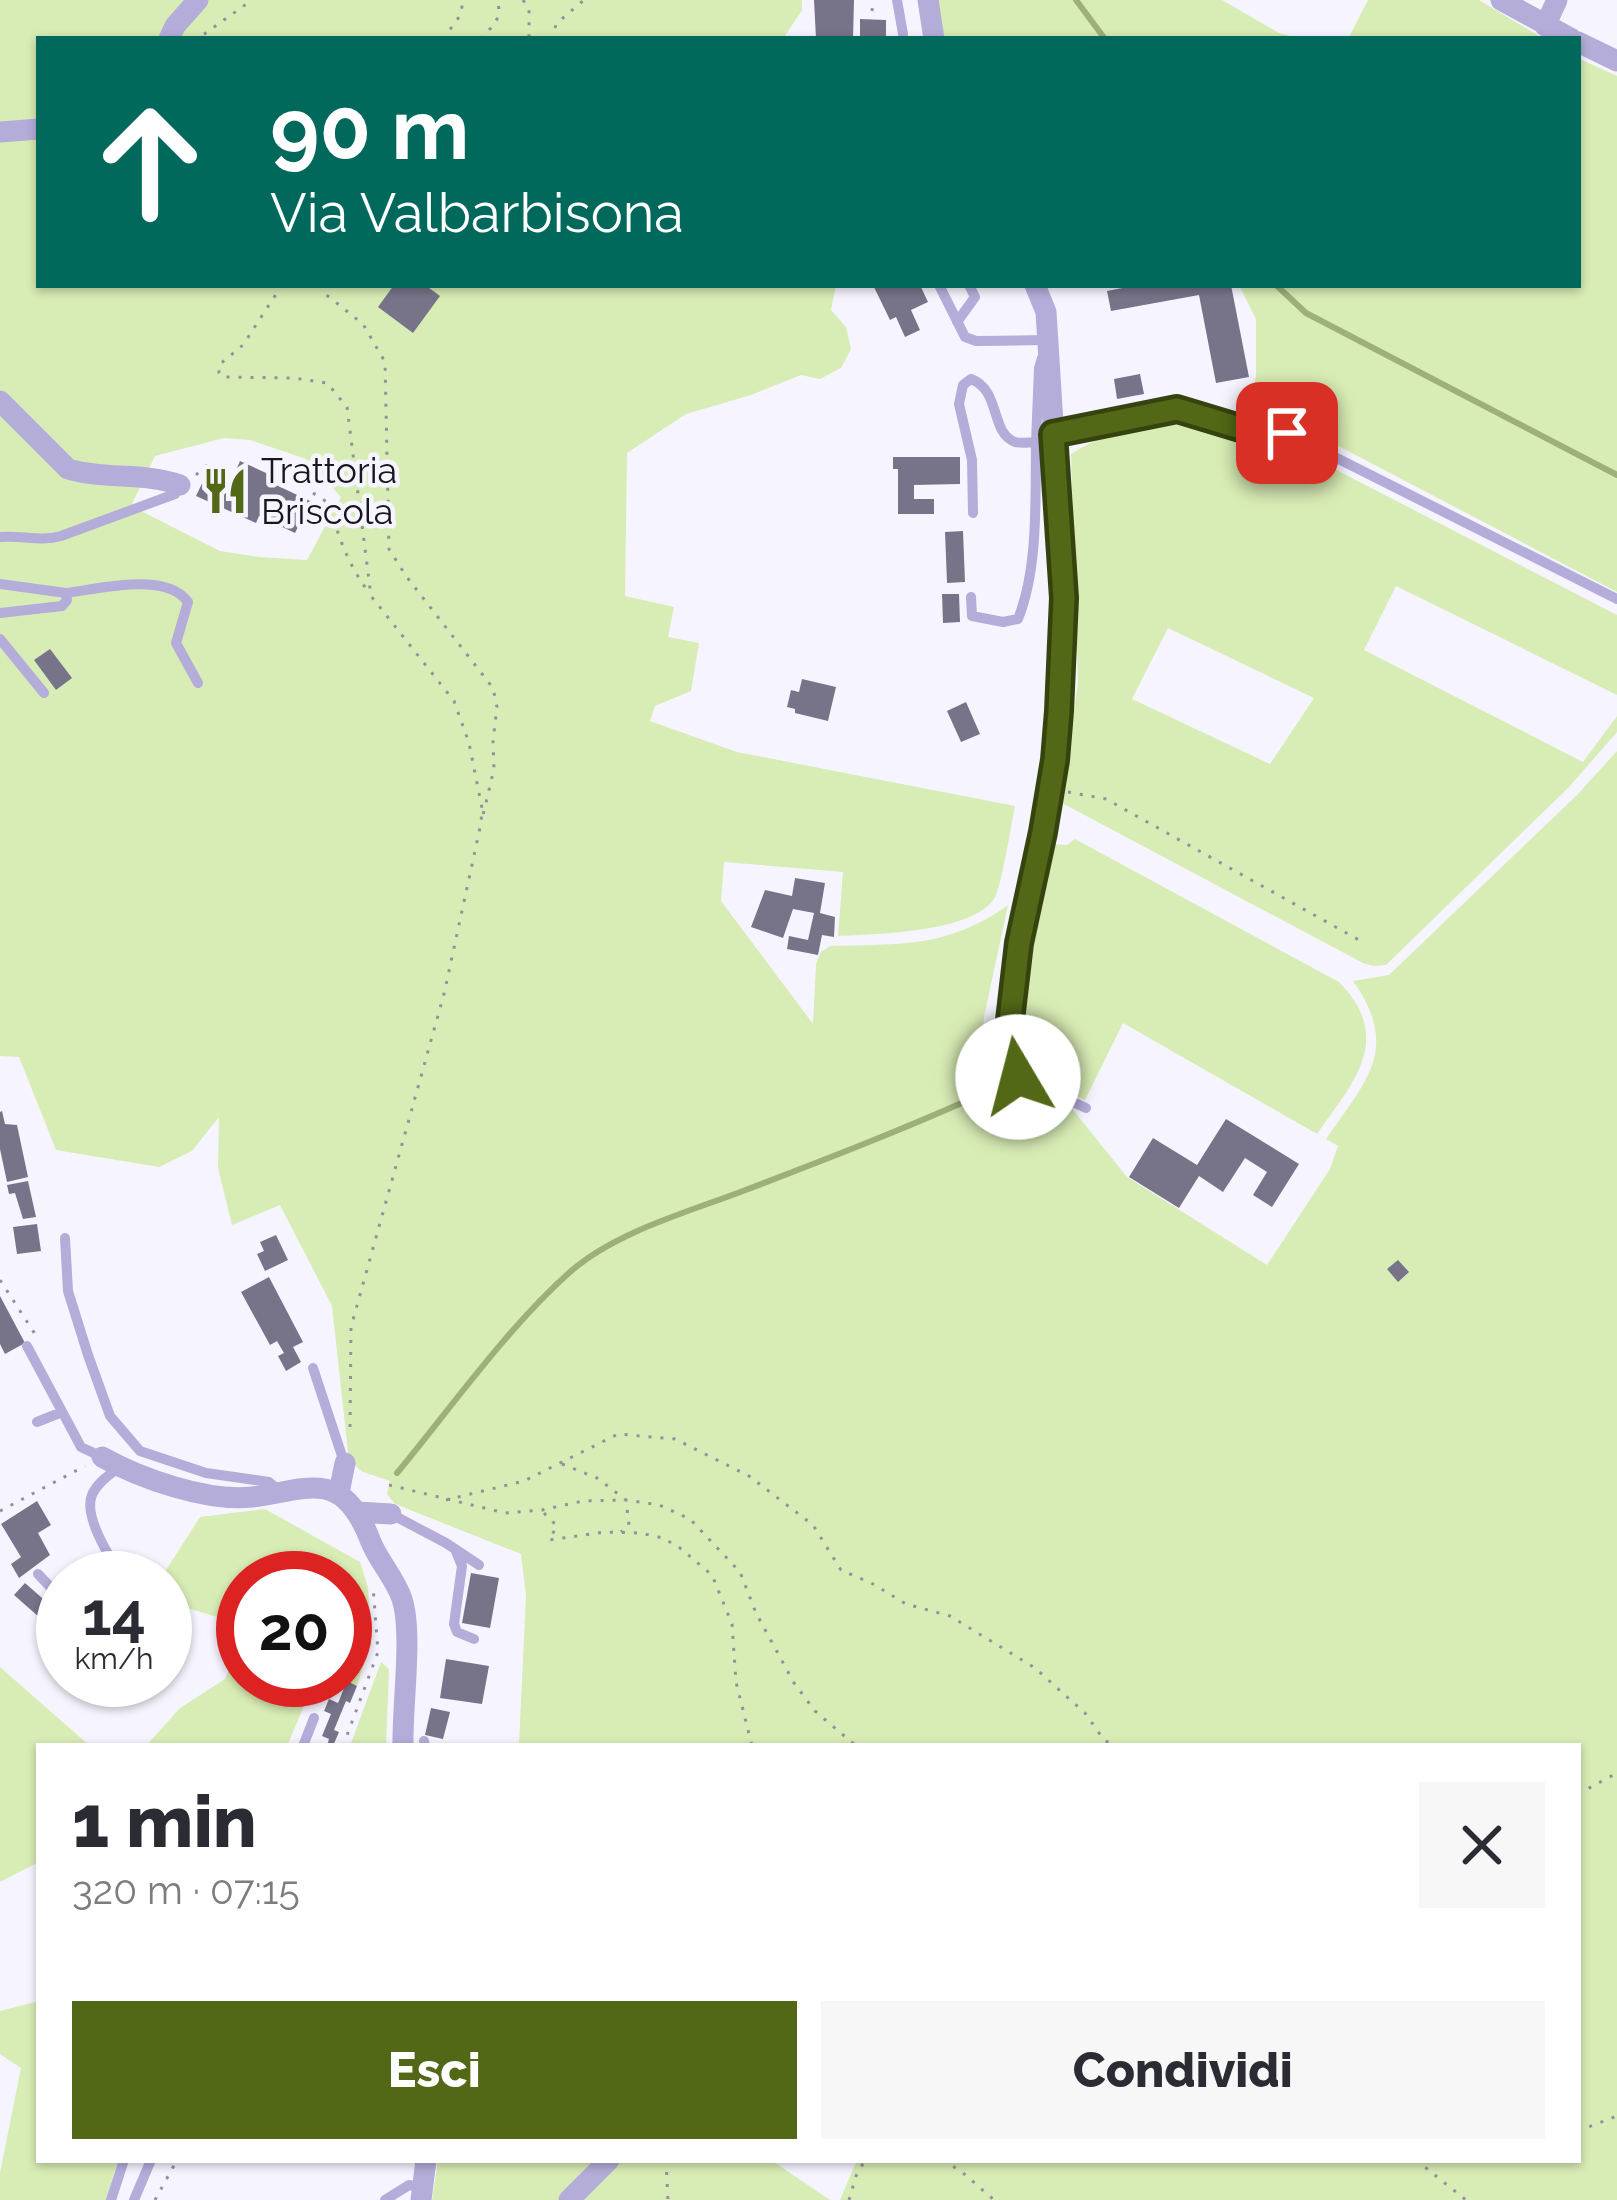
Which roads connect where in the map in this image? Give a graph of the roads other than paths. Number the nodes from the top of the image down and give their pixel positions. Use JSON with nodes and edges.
{"nodes":[{"id":1,"x":198,"y":0,"type":"edge"},
{"id":2,"x":898,"y":0,"type":"edge"},
{"id":3,"x":928,"y":0,"type":"edge"},
{"id":4,"x":1501,"y":0,"type":"edge"},
{"id":5,"x":1557,"y":0,"type":"edge"},
{"id":6,"x":1545,"y":26,"type":"junction"},
{"id":7,"x":903,"y":34,"type":"dead end"},
{"id":8,"x":170,"y":36,"type":"edge"},
{"id":9,"x":934,"y":36,"type":"edge"},
{"id":10,"x":1566,"y":36,"type":"edge"},
{"id":11,"x":1581,"y":43,"type":"edge"},
{"id":12,"x":1617,"y":61,"type":"edge"},
{"id":13,"x":36,"y":129,"type":"edge"},
{"id":14,"x":0,"y":132,"type":"edge"},
{"id":15,"x":940,"y":288,"type":"edge"},
{"id":16,"x":970,"y":288,"type":"edge"},
{"id":17,"x":1036,"y":288,"type":"edge"},
{"id":18,"x":957,"y":322,"type":"junction"},
{"id":19,"x":1048,"y":339,"type":"junction"},
{"id":20,"x":0,"y":401,"type":"edge"},
{"id":21,"x":1045,"y":438,"type":"junction"},
{"id":22,"x":180,"y":485,"type":"joint"},
{"id":23,"x":973,"y":513,"type":"dead end"},
{"id":24,"x":0,"y":536,"type":"edge"},
{"id":25,"x":0,"y":584,"type":"edge"},
{"id":26,"x":66,"y":593,"type":"junction"},
{"id":27,"x":971,"y":597,"type":"dead end"},
{"id":28,"x":1617,"y":599,"type":"edge"},
{"id":29,"x":0,"y":613,"type":"edge"},
{"id":30,"x":0,"y":639,"type":"edge"},
{"id":31,"x":198,"y":683,"type":"dead end"},
{"id":32,"x":44,"y":693,"type":"dead end"},
{"id":33,"x":1043,"y":832,"type":"joint"},
{"id":34,"x":1086,"y":1108,"type":"dead end"},
{"id":35,"x":65,"y":1238,"type":"dead end"},
{"id":36,"x":28,"y":1346,"type":"dead end"},
{"id":37,"x":313,"y":1368,"type":"dead end"},
{"id":38,"x":62,"y":1412,"type":"junction"},
{"id":39,"x":37,"y":1422,"type":"dead end"},
{"id":40,"x":111,"y":1462,"type":"junction"},
{"id":41,"x":345,"y":1463,"type":"joint"},
{"id":42,"x":280,"y":1491,"type":"junction"},
{"id":43,"x":339,"y":1493,"type":"junction"},
{"id":44,"x":391,"y":1514,"type":"joint"},
{"id":45,"x":362,"y":1519,"type":"junction"},
{"id":46,"x":455,"y":1549,"type":"junction"},
{"id":47,"x":108,"y":1551,"type":"edge"},
{"id":48,"x":478,"y":1565,"type":"dead end"},
{"id":49,"x":474,"y":1639,"type":"dead end"},
{"id":50,"x":314,"y":1718,"type":"dead end"},
{"id":51,"x":304,"y":1743,"type":"edge"},
{"id":52,"x":417,"y":1743,"type":"edge"},
{"id":53,"x":123,"y":2163,"type":"edge"},
{"id":54,"x":150,"y":2163,"type":"edge"},
{"id":55,"x":427,"y":2163,"type":"edge"},
{"id":56,"x":606,"y":2163,"type":"edge"},
{"id":57,"x":422,"y":2194,"type":"edge"},
{"id":58,"x":111,"y":2200,"type":"edge"},
{"id":59,"x":134,"y":2200,"type":"edge"},
{"id":60,"x":385,"y":2200,"type":"edge"},
{"id":61,"x":569,"y":2200,"type":"edge"}],
"edges":[{"from":1,"to":8,"type":"street"},
{"from":2,"to":7,"type":"lane"},
{"from":3,"to":9,"type":"street"},
{"from":4,"to":6,"type":"street"},
{"from":5,"to":6,"type":"street"},
{"from":6,"to":10,"type":"street"},
{"from":11,"to":12,"type":"street"},
{"from":13,"to":14,"type":"street"},
{"from":15,"to":18,"type":"lane"},
{"from":16,"to":18,"type":"lane"},
{"from":17,"to":19,"type":"street"},
{"from":18,"to":19,"type":"lane"},
{"from":19,"to":21,"type":"street"},
{"from":20,"to":22,"type":"street"},
{"from":21,"to":23,"type":"lane"},
{"from":21,"to":27,"type":"lane"},
{"from":21,"to":28,"type":"lane"},
{"from":21,"to":33,"type":"street"},
{"from":22,"to":24,"type":"lane"},
{"from":25,"to":26,"type":"lane"},
{"from":26,"to":29,"type":"lane"},
{"from":26,"to":31,"type":"lane"},
{"from":30,"to":32,"type":"lane"},
{"from":33,"to":34,"type":"lane"},
{"from":35,"to":42,"type":"lane"},
{"from":36,"to":38,"type":"lane"},
{"from":37,"to":41,"type":"lane"},
{"from":38,"to":39,"type":"lane"},
{"from":38,"to":40,"type":"lane"},
{"from":40,"to":42,"type":"street"},
{"from":40,"to":47,"type":"lane"},
{"from":41,"to":43,"type":"street"},
{"from":42,"to":43,"type":"street"},
{"from":43,"to":45,"type":"street"},
{"from":44,"to":45,"type":"street"},
{"from":44,"to":46,"type":"lane"},
{"from":45,"to":52,"type":"street"},
{"from":46,"to":48,"type":"lane"},
{"from":46,"to":49,"type":"lane"},
{"from":50,"to":51,"type":"lane"},
{"from":53,"to":58,"type":"lane"},
{"from":54,"to":59,"type":"lane"},
{"from":55,"to":57,"type":"street"},
{"from":56,"to":61,"type":"street"},
{"from":57,"to":60,"type":"lane"}]}
